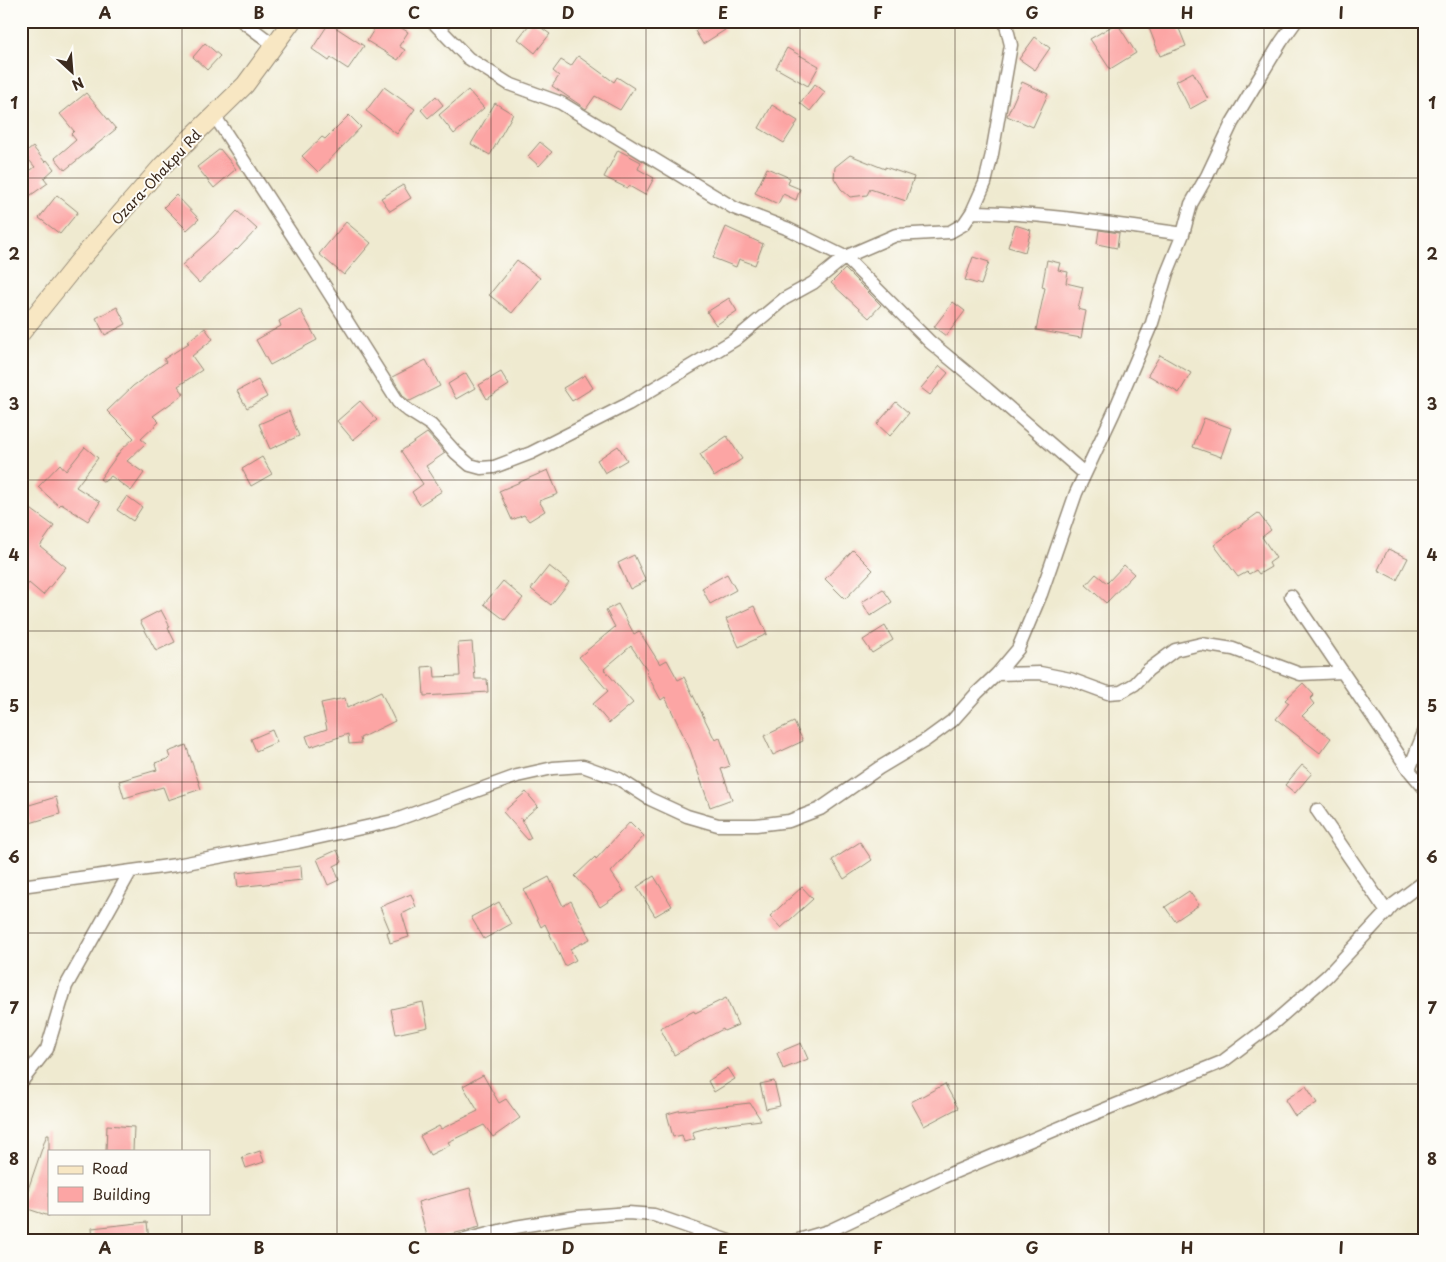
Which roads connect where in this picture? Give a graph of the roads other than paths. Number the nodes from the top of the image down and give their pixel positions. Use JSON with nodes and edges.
{"nodes":[{"id":1,"x":242,"y":21,"type":"edge"},
{"id":2,"x":292,"y":21,"type":"edge"},
{"id":3,"x":432,"y":21,"type":"edge"},
{"id":4,"x":1005,"y":21,"type":"edge"},
{"id":5,"x":1296,"y":21,"type":"edge"},
{"id":6,"x":274,"y":45,"type":"junction"},
{"id":7,"x":214,"y":116,"type":"junction"},
{"id":8,"x":972,"y":212,"type":"junction"},
{"id":9,"x":1183,"y":234,"type":"junction"},
{"id":10,"x":845,"y":256,"type":"junction"},
{"id":11,"x":21,"y":334,"type":"edge"},
{"id":12,"x":1084,"y":473,"type":"junction"},
{"id":13,"x":1291,"y":596,"type":"dead end"},
{"id":14,"x":1343,"y":672,"type":"junction"},
{"id":15,"x":997,"y":674,"type":"junction"},
{"id":16,"x":1425,"y":730,"type":"edge"},
{"id":17,"x":1409,"y":770,"type":"junction"},
{"id":18,"x":1425,"y":789,"type":"edge"},
{"id":19,"x":1317,"y":810,"type":"dead end"},
{"id":20,"x":130,"y":872,"type":"junction"},
{"id":21,"x":1425,"y":881,"type":"edge"},
{"id":22,"x":21,"y":886,"type":"edge"},
{"id":23,"x":1387,"y":912,"type":"junction"},
{"id":24,"x":21,"y":1082,"type":"edge"},
{"id":25,"x":461,"y":1241,"type":"edge"},
{"id":26,"x":729,"y":1241,"type":"edge"},
{"id":27,"x":795,"y":1241,"type":"edge"}],
"edges":[{"from":1,"to":6,"type":"street"},
{"from":2,"to":6,"type":"main road","name":"Ozara-Ohakpu Rd"},
{"from":3,"to":10,"type":"street"},
{"from":4,"to":8,"type":"street"},
{"from":5,"to":9,"type":"street"},
{"from":6,"to":7,"type":"main road","name":"Ozara-Ohakpu Rd"},
{"from":7,"to":10,"type":"street"},
{"from":7,"to":11,"type":"main road","name":"Ozara-Ohakpu Rd"},
{"from":8,"to":9,"type":"street"},
{"from":8,"to":10,"type":"street"},
{"from":9,"to":12,"type":"street"},
{"from":10,"to":12,"type":"street"},
{"from":12,"to":15,"type":"street"},
{"from":13,"to":14,"type":"street"},
{"from":14,"to":15,"type":"street"},
{"from":14,"to":17,"type":"street"},
{"from":15,"to":20,"type":"street"},
{"from":16,"to":17,"type":"street"},
{"from":17,"to":18,"type":"street"},
{"from":19,"to":23,"type":"street"},
{"from":20,"to":22,"type":"street"},
{"from":20,"to":24,"type":"street"},
{"from":21,"to":23,"type":"street"},
{"from":23,"to":27,"type":"street"},
{"from":25,"to":26,"type":"street"}]}
